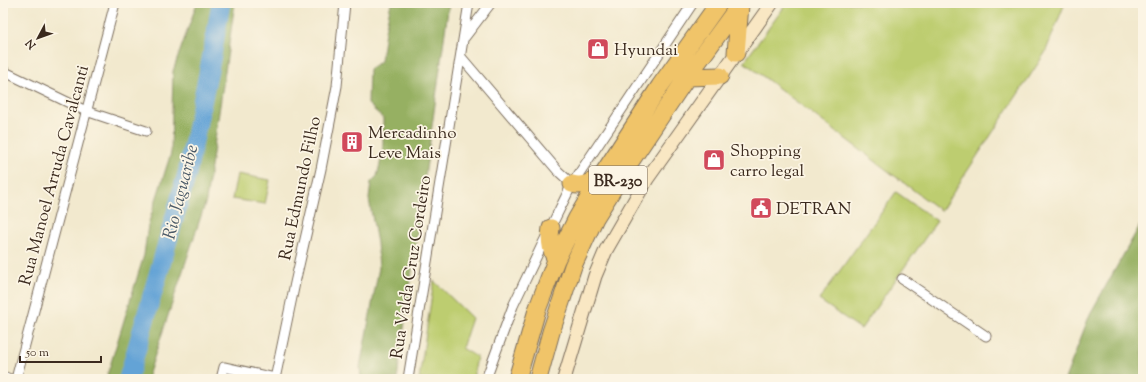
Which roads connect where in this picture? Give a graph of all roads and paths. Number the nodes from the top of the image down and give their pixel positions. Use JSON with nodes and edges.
{"nodes":[{"id":1,"x":115,"y":3,"type":"edge"},
{"id":2,"x":345,"y":3,"type":"edge"},
{"id":3,"x":469,"y":3,"type":"edge"},
{"id":4,"x":491,"y":3,"type":"edge"},
{"id":5,"x":693,"y":3,"type":"edge"},
{"id":6,"x":719,"y":3,"type":"edge"},
{"id":7,"x":772,"y":3,"type":"edge"},
{"id":8,"x":740,"y":4,"type":"edge"},
{"id":9,"x":464,"y":38,"type":"junction"},
{"id":10,"x":736,"y":53,"type":"junction"},
{"id":11,"x":461,"y":57,"type":"junction"},
{"id":12,"x":3,"y":71,"type":"edge"},
{"id":13,"x":720,"y":76,"type":"junction"},
{"id":14,"x":687,"y":77,"type":"junction"},
{"id":15,"x":86,"y":111,"type":"junction"},
{"id":16,"x":146,"y":131,"type":"dead end"},
{"id":17,"x":601,"y":177,"type":"junction"},
{"id":18,"x":572,"y":184,"type":"junction"},
{"id":19,"x":551,"y":228,"type":"junction"},
{"id":20,"x":556,"y":260,"type":"junction"},
{"id":21,"x":902,"y":279,"type":"dead end"},
{"id":22,"x":986,"y":336,"type":"dead end"},
{"id":23,"x":3,"y":376,"type":"edge"},
{"id":24,"x":275,"y":378,"type":"edge"},
{"id":25,"x":10,"y":379,"type":"edge"},
{"id":26,"x":16,"y":379,"type":"edge"},
{"id":27,"x":222,"y":379,"type":"edge"},
{"id":28,"x":408,"y":379,"type":"edge"},
{"id":29,"x":486,"y":379,"type":"edge"},
{"id":30,"x":517,"y":379,"type":"edge"},
{"id":31,"x":538,"y":379,"type":"edge"},
{"id":32,"x":564,"y":379,"type":"edge"}],
"edges":[{"from":1,"to":15,"type":"street","name":"Rua Manoel Arruda Cavalcanti"},
{"from":2,"to":24,"type":"street","name":"Rua Edmundo Filho"},
{"from":3,"to":9,"type":"street"},
{"from":4,"to":9,"type":"street","name":"Rua Valda Cruz Cordeiro"},
{"from":5,"to":18,"type":"street"},
{"from":6,"to":17,"type":"highway","number":"BR-230"},
{"from":7,"to":10,"type":"street"},
{"from":8,"to":10,"type":"highway"},
{"from":8,"to":14,"type":"highway","number":"BR-230"},
{"from":9,"to":11,"type":"street","name":"Rua Valda Cruz Cordeiro"},
{"from":10,"to":13,"type":"street"},
{"from":11,"to":18,"type":"street"},
{"from":11,"to":28,"type":"street","name":"Rua Valda Cruz Cordeiro"},
{"from":12,"to":15,"type":"street"},
{"from":13,"to":14,"type":"highway"},
{"from":13,"to":32,"type":"street"},
{"from":14,"to":31,"type":"highway","number":"BR-230"},
{"from":15,"to":16,"type":"street"},
{"from":15,"to":26,"type":"street","name":"Rua Manoel Arruda Cavalcanti"},
{"from":17,"to":18,"type":"highway"},
{"from":17,"to":20,"type":"highway","number":"BR-230"},
{"from":18,"to":19,"type":"street"},
{"from":19,"to":20,"type":"highway"},
{"from":19,"to":29,"type":"street"},
{"from":20,"to":30,"type":"highway","number":"BR-230"},
{"from":21,"to":22,"type":"street"},
{"from":23,"to":25,"type":"street"},
{"from":24,"to":27,"type":"street"}]}
